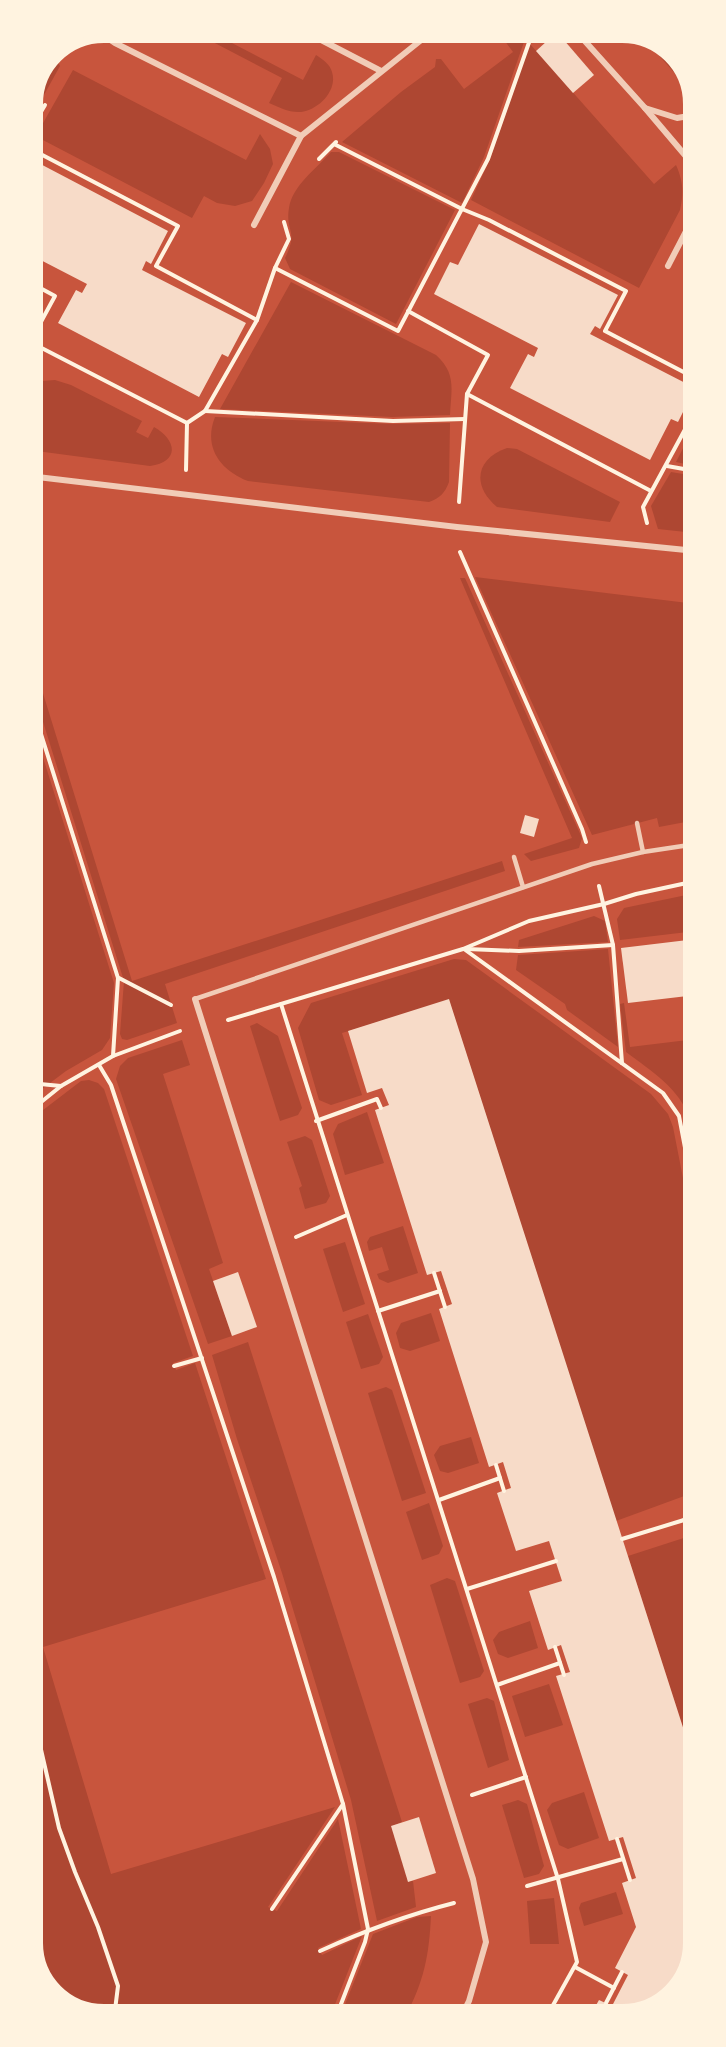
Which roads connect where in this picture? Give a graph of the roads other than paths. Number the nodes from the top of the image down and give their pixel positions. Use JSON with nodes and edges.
{"nodes":[{"id":1,"x":109,"y":39,"type":"edge"},
{"id":2,"x":321,"y":39,"type":"edge"},
{"id":3,"x":422,"y":39,"type":"edge"},
{"id":4,"x":583,"y":39,"type":"edge"},
{"id":5,"x":381,"y":71,"type":"junction"},
{"id":6,"x":645,"y":108,"type":"junction"},
{"id":7,"x":687,"y":116,"type":"edge"},
{"id":8,"x":301,"y":136,"type":"junction"},
{"id":9,"x":687,"y":158,"type":"edge"},
{"id":10,"x":254,"y":225,"type":"dead end"},
{"id":11,"x":687,"y":229,"type":"edge"},
{"id":12,"x":668,"y":266,"type":"dead end"},
{"id":13,"x":39,"y":477,"type":"edge"},
{"id":14,"x":687,"y":550,"type":"edge"},
{"id":15,"x":637,"y":823,"type":"dead end"},
{"id":16,"x":687,"y":845,"type":"edge"},
{"id":17,"x":643,"y":852,"type":"junction"},
{"id":18,"x":514,"y":857,"type":"dead end"},
{"id":19,"x":524,"y":886,"type":"junction"},
{"id":20,"x":195,"y":999,"type":"joint"},
{"id":21,"x":466,"y":2008,"type":"edge"}],
"edges":[{"from":1,"to":8,"type":"street"},
{"from":2,"to":5,"type":"street"},
{"from":3,"to":5,"type":"street"},
{"from":4,"to":6,"type":"street"},
{"from":5,"to":8,"type":"street"},
{"from":6,"to":7,"type":"street"},
{"from":6,"to":9,"type":"street"},
{"from":8,"to":10,"type":"street"},
{"from":11,"to":12,"type":"street"},
{"from":13,"to":14,"type":"street"},
{"from":15,"to":17,"type":"lane"},
{"from":16,"to":17,"type":"lane"},
{"from":17,"to":19,"type":"lane"},
{"from":18,"to":19,"type":"lane"},
{"from":19,"to":20,"type":"lane"},
{"from":20,"to":21,"type":"street"}]}
